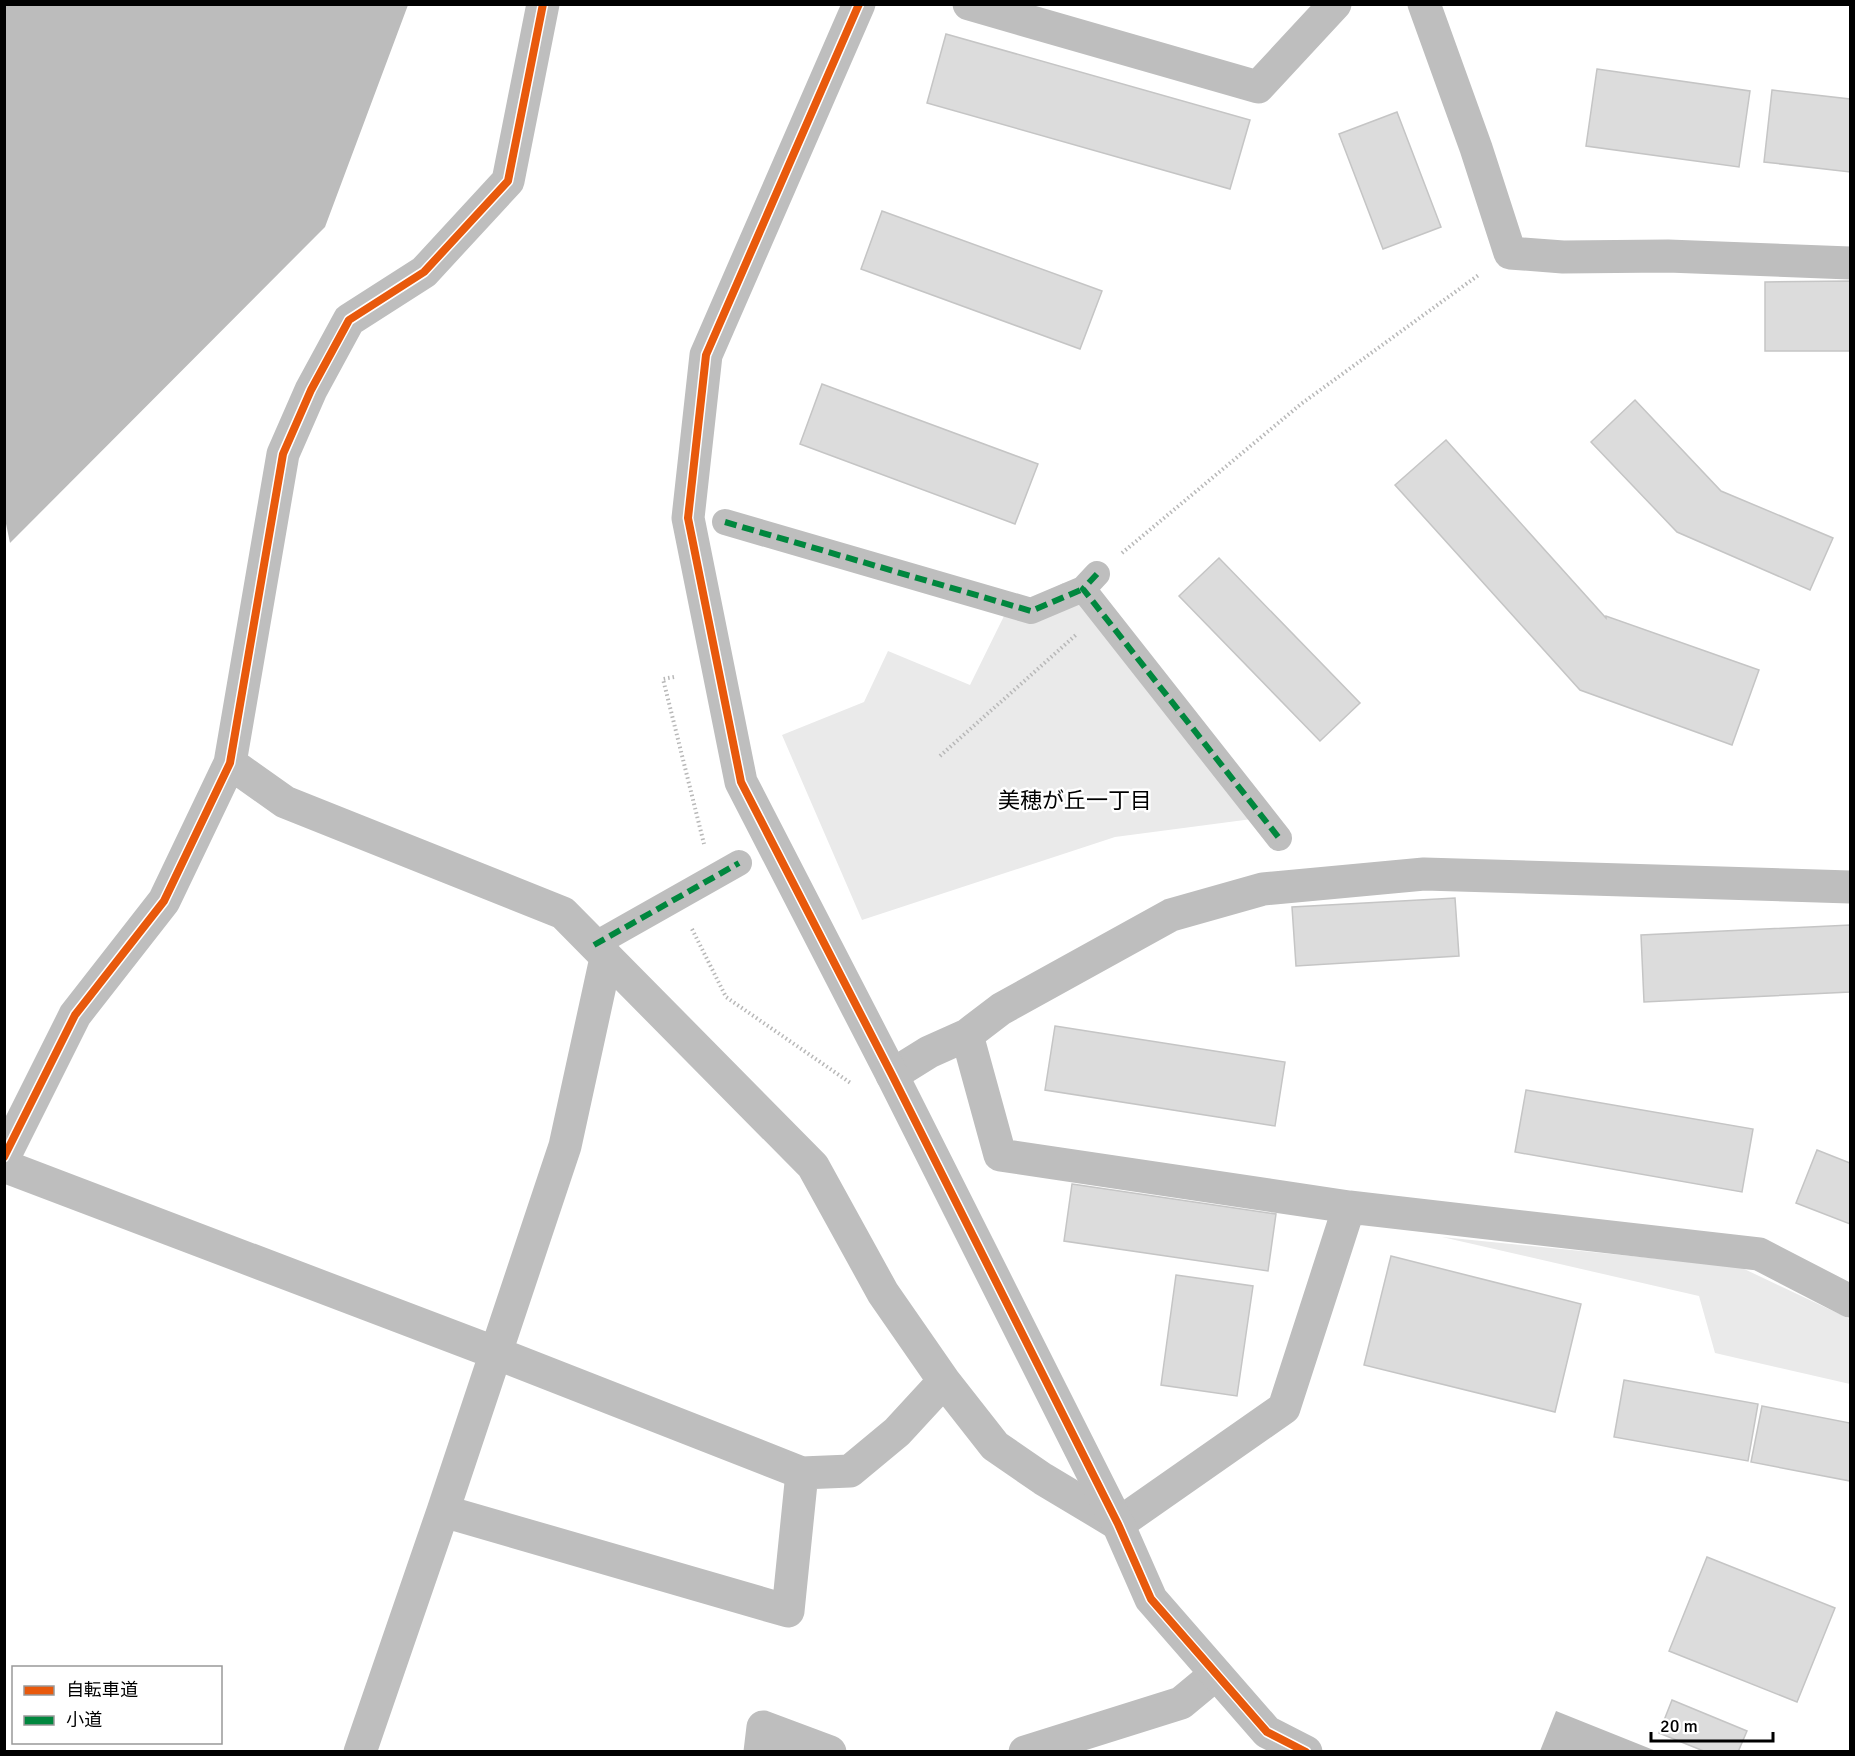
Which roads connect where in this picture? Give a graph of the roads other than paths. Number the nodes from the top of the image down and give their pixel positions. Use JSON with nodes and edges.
{"nodes":[{"id":1,"x":543,"y":4,"type":"edge"},
{"id":2,"x":859,"y":4,"type":"edge"},
{"id":3,"x":969,"y":4,"type":"edge"},
{"id":4,"x":1335,"y":4,"type":"edge"},
{"id":5,"x":1424,"y":4,"type":"edge"},
{"id":6,"x":1851,"y":263,"type":"edge"},
{"id":7,"x":725,"y":522,"type":"dead end"},
{"id":8,"x":230,"y":763,"type":"junction"},
{"id":9,"x":1278,"y":838,"type":"dead end"},
{"id":10,"x":739,"y":863,"type":"dead end"},
{"id":11,"x":1851,"y":887,"type":"edge"},
{"id":12,"x":600,"y":952,"type":"junction"},
{"id":13,"x":967,"y":1035,"type":"junction"},
{"id":14,"x":892,"y":1075,"type":"junction"},
{"id":15,"x":4,"y":1157,"type":"edge"},
{"id":16,"x":4,"y":1167,"type":"edge"},
{"id":17,"x":1348,"y":1208,"type":"junction"},
{"id":18,"x":1851,"y":1301,"type":"edge"},
{"id":19,"x":496,"y":1353,"type":"junction"},
{"id":20,"x":944,"y":1381,"type":"junction"},
{"id":21,"x":802,"y":1473,"type":"junction"},
{"id":22,"x":443,"y":1511,"type":"junction"},
{"id":23,"x":1118,"y":1524,"type":"junction"},
{"id":24,"x":1216,"y":1674,"type":"junction"},
{"id":25,"x":360,"y":1752,"type":"edge"},
{"id":26,"x":760,"y":1752,"type":"edge"},
{"id":27,"x":830,"y":1752,"type":"edge"},
{"id":28,"x":1025,"y":1752,"type":"edge"},
{"id":29,"x":1306,"y":1752,"type":"edge"}],
"edges":[{"from":1,"to":8,"type":"street"},
{"from":2,"to":14,"type":"street"},
{"from":3,"to":4,"type":"street"},
{"from":5,"to":6,"type":"street"},
{"from":7,"to":9,"type":"street"},
{"from":8,"to":12,"type":"street"},
{"from":8,"to":15,"type":"street"},
{"from":10,"to":12,"type":"street"},
{"from":11,"to":13,"type":"street"},
{"from":12,"to":19,"type":"street"},
{"from":12,"to":20,"type":"street"},
{"from":13,"to":14,"type":"street"},
{"from":13,"to":17,"type":"street"},
{"from":14,"to":23,"type":"street"},
{"from":16,"to":19,"type":"street"},
{"from":17,"to":18,"type":"street"},
{"from":17,"to":23,"type":"street"},
{"from":19,"to":21,"type":"street"},
{"from":19,"to":22,"type":"street"},
{"from":20,"to":21,"type":"street"},
{"from":20,"to":23,"type":"street"},
{"from":21,"to":22,"type":"street"},
{"from":22,"to":25,"type":"street"},
{"from":23,"to":24,"type":"street"},
{"from":24,"to":28,"type":"street"},
{"from":24,"to":29,"type":"street"},
{"from":26,"to":27,"type":"street"}]}
